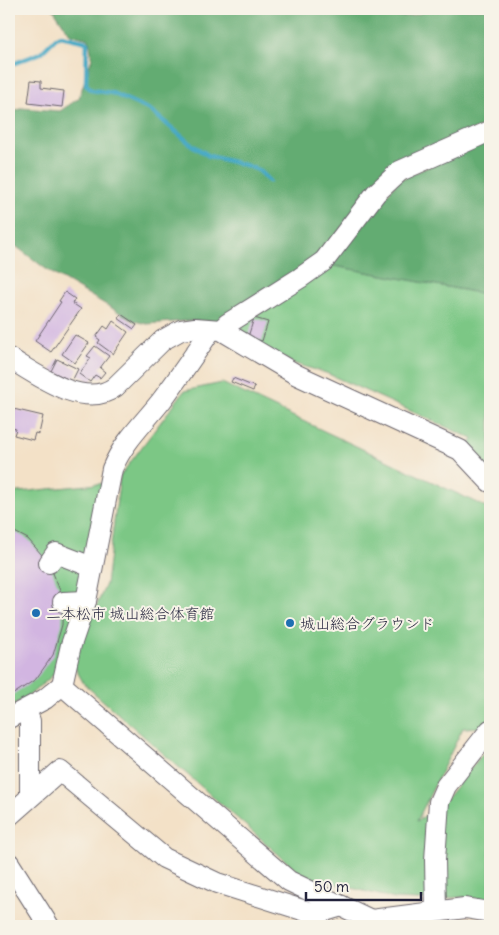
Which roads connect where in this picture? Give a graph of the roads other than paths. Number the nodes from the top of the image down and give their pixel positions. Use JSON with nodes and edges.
{"nodes":[{"id":1,"x":490,"y":132,"type":"edge"},
{"id":2,"x":216,"y":330,"type":"junction"},
{"id":3,"x":9,"y":358,"type":"edge"},
{"id":4,"x":490,"y":482,"type":"edge"},
{"id":5,"x":49,"y":563,"type":"dead end"},
{"id":6,"x":92,"y":567,"type":"junction"},
{"id":7,"x":86,"y":601,"type":"junction"},
{"id":8,"x":63,"y":602,"type":"dead end"},
{"id":9,"x":62,"y":685,"type":"junction"},
{"id":10,"x":17,"y":714,"type":"edge"},
{"id":11,"x":490,"y":730,"type":"edge"},
{"id":12,"x":30,"y":796,"type":"junction"},
{"id":13,"x":9,"y":816,"type":"edge"},
{"id":14,"x":9,"y":862,"type":"edge"},
{"id":15,"x":342,"y":906,"type":"junction"},
{"id":16,"x":436,"y":912,"type":"junction"},
{"id":17,"x":490,"y":912,"type":"edge"},
{"id":18,"x":374,"y":923,"type":"edge"},
{"id":19,"x":49,"y":926,"type":"edge"}],
"edges":[{"from":1,"to":2,"type":"street"},
{"from":2,"to":3,"type":"street"},
{"from":2,"to":4,"type":"street"},
{"from":2,"to":6,"type":"street"},
{"from":5,"to":6,"type":"street"},
{"from":6,"to":7,"type":"street"},
{"from":7,"to":8,"type":"street"},
{"from":7,"to":9,"type":"street"},
{"from":9,"to":10,"type":"street"},
{"from":9,"to":15,"type":"street"},
{"from":10,"to":12,"type":"street"},
{"from":11,"to":16,"type":"street"},
{"from":12,"to":13,"type":"street"},
{"from":12,"to":15,"type":"street"},
{"from":14,"to":19,"type":"street"},
{"from":15,"to":18,"type":"street"},
{"from":16,"to":17,"type":"street"},
{"from":16,"to":18,"type":"street"}]}
